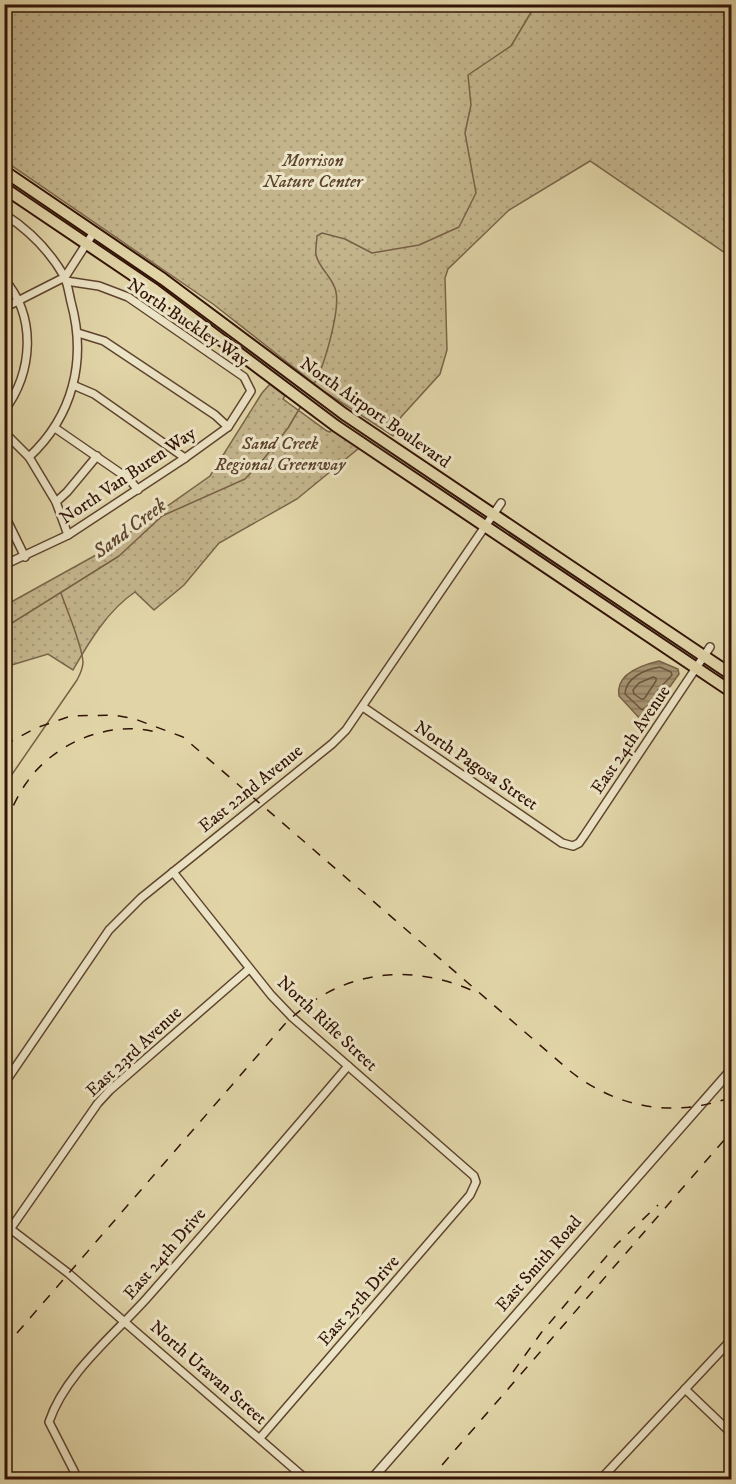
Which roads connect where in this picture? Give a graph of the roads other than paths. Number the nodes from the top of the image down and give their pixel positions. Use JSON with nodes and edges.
{"nodes":[{"id":1,"x":4,"y":171,"type":"edge"},
{"id":2,"x":4,"y":188,"type":"edge"},
{"id":3,"x":4,"y":214,"type":"edge"},
{"id":4,"x":94,"y":232,"type":"junction"},
{"id":5,"x":87,"y":243,"type":"junction"},
{"id":6,"x":4,"y":279,"type":"edge"},
{"id":7,"x":65,"y":279,"type":"junction"},
{"id":8,"x":18,"y":301,"type":"junction"},
{"id":9,"x":4,"y":308,"type":"edge"},
{"id":10,"x":78,"y":333,"type":"junction"},
{"id":11,"x":74,"y":385,"type":"junction"},
{"id":12,"x":251,"y":391,"type":"joint"},
{"id":13,"x":4,"y":411,"type":"edge"},
{"id":14,"x":228,"y":427,"type":"junction"},
{"id":15,"x":55,"y":428,"type":"junction"},
{"id":16,"x":4,"y":432,"type":"edge"},
{"id":17,"x":97,"y":456,"type":"junction"},
{"id":18,"x":29,"y":457,"type":"junction"},
{"id":19,"x":185,"y":458,"type":"junction"},
{"id":20,"x":138,"y":490,"type":"junction"},
{"id":21,"x":56,"y":502,"type":"junction"},
{"id":22,"x":501,"y":503,"type":"dead end"},
{"id":23,"x":4,"y":514,"type":"edge"},
{"id":24,"x":493,"y":514,"type":"junction"},
{"id":25,"x":485,"y":525,"type":"junction"},
{"id":26,"x":68,"y":535,"type":"junction"},
{"id":27,"x":25,"y":557,"type":"junction"},
{"id":28,"x":4,"y":565,"type":"edge"},
{"id":29,"x":707,"y":652,"type":"junction"},
{"id":30,"x":696,"y":668,"type":"junction"},
{"id":31,"x":732,"y":675,"type":"edge"},
{"id":32,"x":732,"y":692,"type":"edge"},
{"id":33,"x":363,"y":706,"type":"junction"},
{"id":34,"x":573,"y":846,"type":"joint"},
{"id":35,"x":172,"y":872,"type":"junction"},
{"id":36,"x":249,"y":969,"type":"junction"},
{"id":37,"x":348,"y":1066,"type":"junction"},
{"id":38,"x":732,"y":1069,"type":"edge"},
{"id":39,"x":4,"y":1084,"type":"edge"},
{"id":40,"x":476,"y":1182,"type":"joint"},
{"id":41,"x":8,"y":1226,"type":"edge"},
{"id":42,"x":126,"y":1322,"type":"junction"},
{"id":43,"x":732,"y":1339,"type":"edge"},
{"id":44,"x":685,"y":1389,"type":"junction"},
{"id":45,"x":732,"y":1434,"type":"edge"},
{"id":46,"x":260,"y":1438,"type":"junction"},
{"id":47,"x":75,"y":1473,"type":"dead end"},
{"id":48,"x":308,"y":1479,"type":"edge"},
{"id":49,"x":371,"y":1479,"type":"edge"},
{"id":50,"x":600,"y":1479,"type":"edge"}],
"edges":[{"from":1,"to":4,"type":"main road","name":"North Airport Boulevard"},
{"from":2,"to":5,"type":"main road","name":"North Airport Boulevard"},
{"from":3,"to":7,"type":"street"},
{"from":4,"to":5,"type":"street"},
{"from":4,"to":24,"type":"main road","name":"North Airport Boulevard"},
{"from":5,"to":7,"type":"street"},
{"from":5,"to":25,"type":"main road","name":"North Airport Boulevard"},
{"from":6,"to":8,"type":"street"},
{"from":7,"to":8,"type":"street"},
{"from":7,"to":10,"type":"street"},
{"from":7,"to":12,"type":"street","name":"North Buckley Way"},
{"from":8,"to":9,"type":"street"},
{"from":8,"to":13,"type":"street"},
{"from":10,"to":11,"type":"street"},
{"from":10,"to":14,"type":"street"},
{"from":11,"to":15,"type":"street"},
{"from":11,"to":19,"type":"street"},
{"from":12,"to":14,"type":"street","name":"North Van Buren Way"},
{"from":14,"to":19,"type":"street","name":"North Van Buren Way"},
{"from":15,"to":17,"type":"street"},
{"from":15,"to":18,"type":"street"},
{"from":16,"to":18,"type":"street"},
{"from":17,"to":20,"type":"street"},
{"from":17,"to":21,"type":"street"},
{"from":18,"to":21,"type":"street"},
{"from":19,"to":20,"type":"street","name":"North Van Buren Way"},
{"from":20,"to":26,"type":"street","name":"North Van Buren Way"},
{"from":21,"to":26,"type":"street"},
{"from":22,"to":24,"type":"street","name":"East 22nd Avenue"},
{"from":23,"to":27,"type":"street"},
{"from":24,"to":25,"type":"street","name":"East 22nd Avenue"},
{"from":24,"to":29,"type":"main road","name":"North Airport Boulevard"},
{"from":25,"to":30,"type":"main road","name":"North Airport Boulevard"},
{"from":25,"to":33,"type":"street","name":"East 22nd Avenue"},
{"from":26,"to":27,"type":"street","name":"North Van Buren Way"},
{"from":27,"to":28,"type":"street","name":"North Van Buren Way"},
{"from":29,"to":30,"type":"street","name":"East 24th Avenue"},
{"from":29,"to":31,"type":"main road","name":"North Airport Boulevard"},
{"from":30,"to":32,"type":"main road","name":"North Airport Boulevard"},
{"from":30,"to":34,"type":"street","name":"East 24th Avenue"},
{"from":33,"to":34,"type":"street","name":"North Pagosa Street"},
{"from":33,"to":35,"type":"street","name":"East 22nd Avenue"},
{"from":35,"to":36,"type":"street","name":"North Rifle Street"},
{"from":35,"to":39,"type":"street","name":"East 22nd Avenue"},
{"from":36,"to":37,"type":"street","name":"North Rifle Street"},
{"from":36,"to":41,"type":"street","name":"East 23rd Avenue"},
{"from":37,"to":40,"type":"street","name":"North Rifle Street"},
{"from":37,"to":42,"type":"street","name":"East 24th Drive"},
{"from":38,"to":49,"type":"street","name":"East Smith Road"},
{"from":40,"to":46,"type":"street","name":"East 25th Drive"},
{"from":41,"to":42,"type":"street","name":"North Uravan Street"},
{"from":42,"to":46,"type":"street","name":"North Uravan Street"},
{"from":42,"to":47,"type":"street","name":"East 24th Drive"},
{"from":43,"to":44,"type":"street"},
{"from":44,"to":45,"type":"street"},
{"from":44,"to":50,"type":"street"},
{"from":46,"to":48,"type":"street","name":"North Uravan Street"}]}
